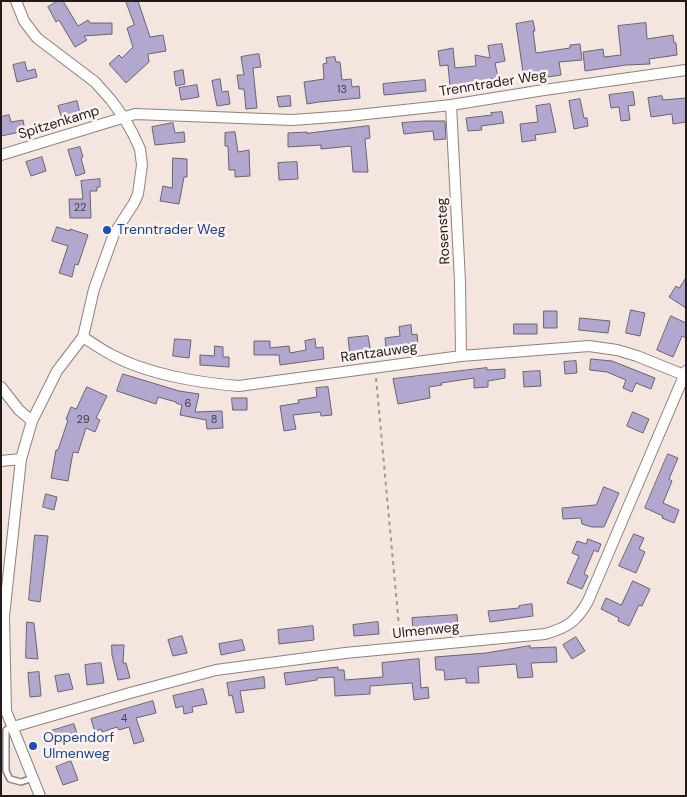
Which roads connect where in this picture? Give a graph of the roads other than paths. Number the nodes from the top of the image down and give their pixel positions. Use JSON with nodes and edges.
{"nodes":[{"id":1,"x":16,"y":1,"type":"edge"},
{"id":2,"x":686,"y":70,"type":"edge"},
{"id":3,"x":451,"y":105,"type":"junction"},
{"id":4,"x":124,"y":118,"type":"junction"},
{"id":5,"x":1,"y":155,"type":"edge"},
{"id":6,"x":83,"y":336,"type":"junction"},
{"id":7,"x":461,"y":356,"type":"junction"},
{"id":8,"x":685,"y":373,"type":"edge"},
{"id":9,"x":1,"y":387,"type":"edge"},
{"id":10,"x":32,"y":421,"type":"junction"},
{"id":11,"x":21,"y":459,"type":"junction"},
{"id":12,"x":1,"y":461,"type":"edge"},
{"id":13,"x":4,"y":712,"type":"edge"},
{"id":14,"x":12,"y":727,"type":"junction"},
{"id":15,"x":33,"y":778,"type":"junction"},
{"id":16,"x":40,"y":796,"type":"edge"}],
"edges":[{"from":1,"to":4,"type":"street"},
{"from":2,"to":3,"type":"street","name":"Trenntrader Weg"},
{"from":3,"to":4,"type":"street","name":"Trenntrader Weg"},
{"from":3,"to":7,"type":"street","name":"Rosensteg"},
{"from":4,"to":5,"type":"street","name":"Spitzenkamp"},
{"from":4,"to":6,"type":"street"},
{"from":6,"to":7,"type":"street","name":"Rantzauweg"},
{"from":6,"to":10,"type":"street"},
{"from":7,"to":8,"type":"street","name":"Rantzauweg"},
{"from":8,"to":14,"type":"street","name":"Ulmenweg"},
{"from":9,"to":10,"type":"street"},
{"from":10,"to":11,"type":"street"},
{"from":11,"to":12,"type":"street"},
{"from":11,"to":13,"type":"street"},
{"from":13,"to":14,"type":"street"},
{"from":14,"to":15,"type":"street"},
{"from":14,"to":15,"type":"lane"},
{"from":15,"to":16,"type":"street"}]}
